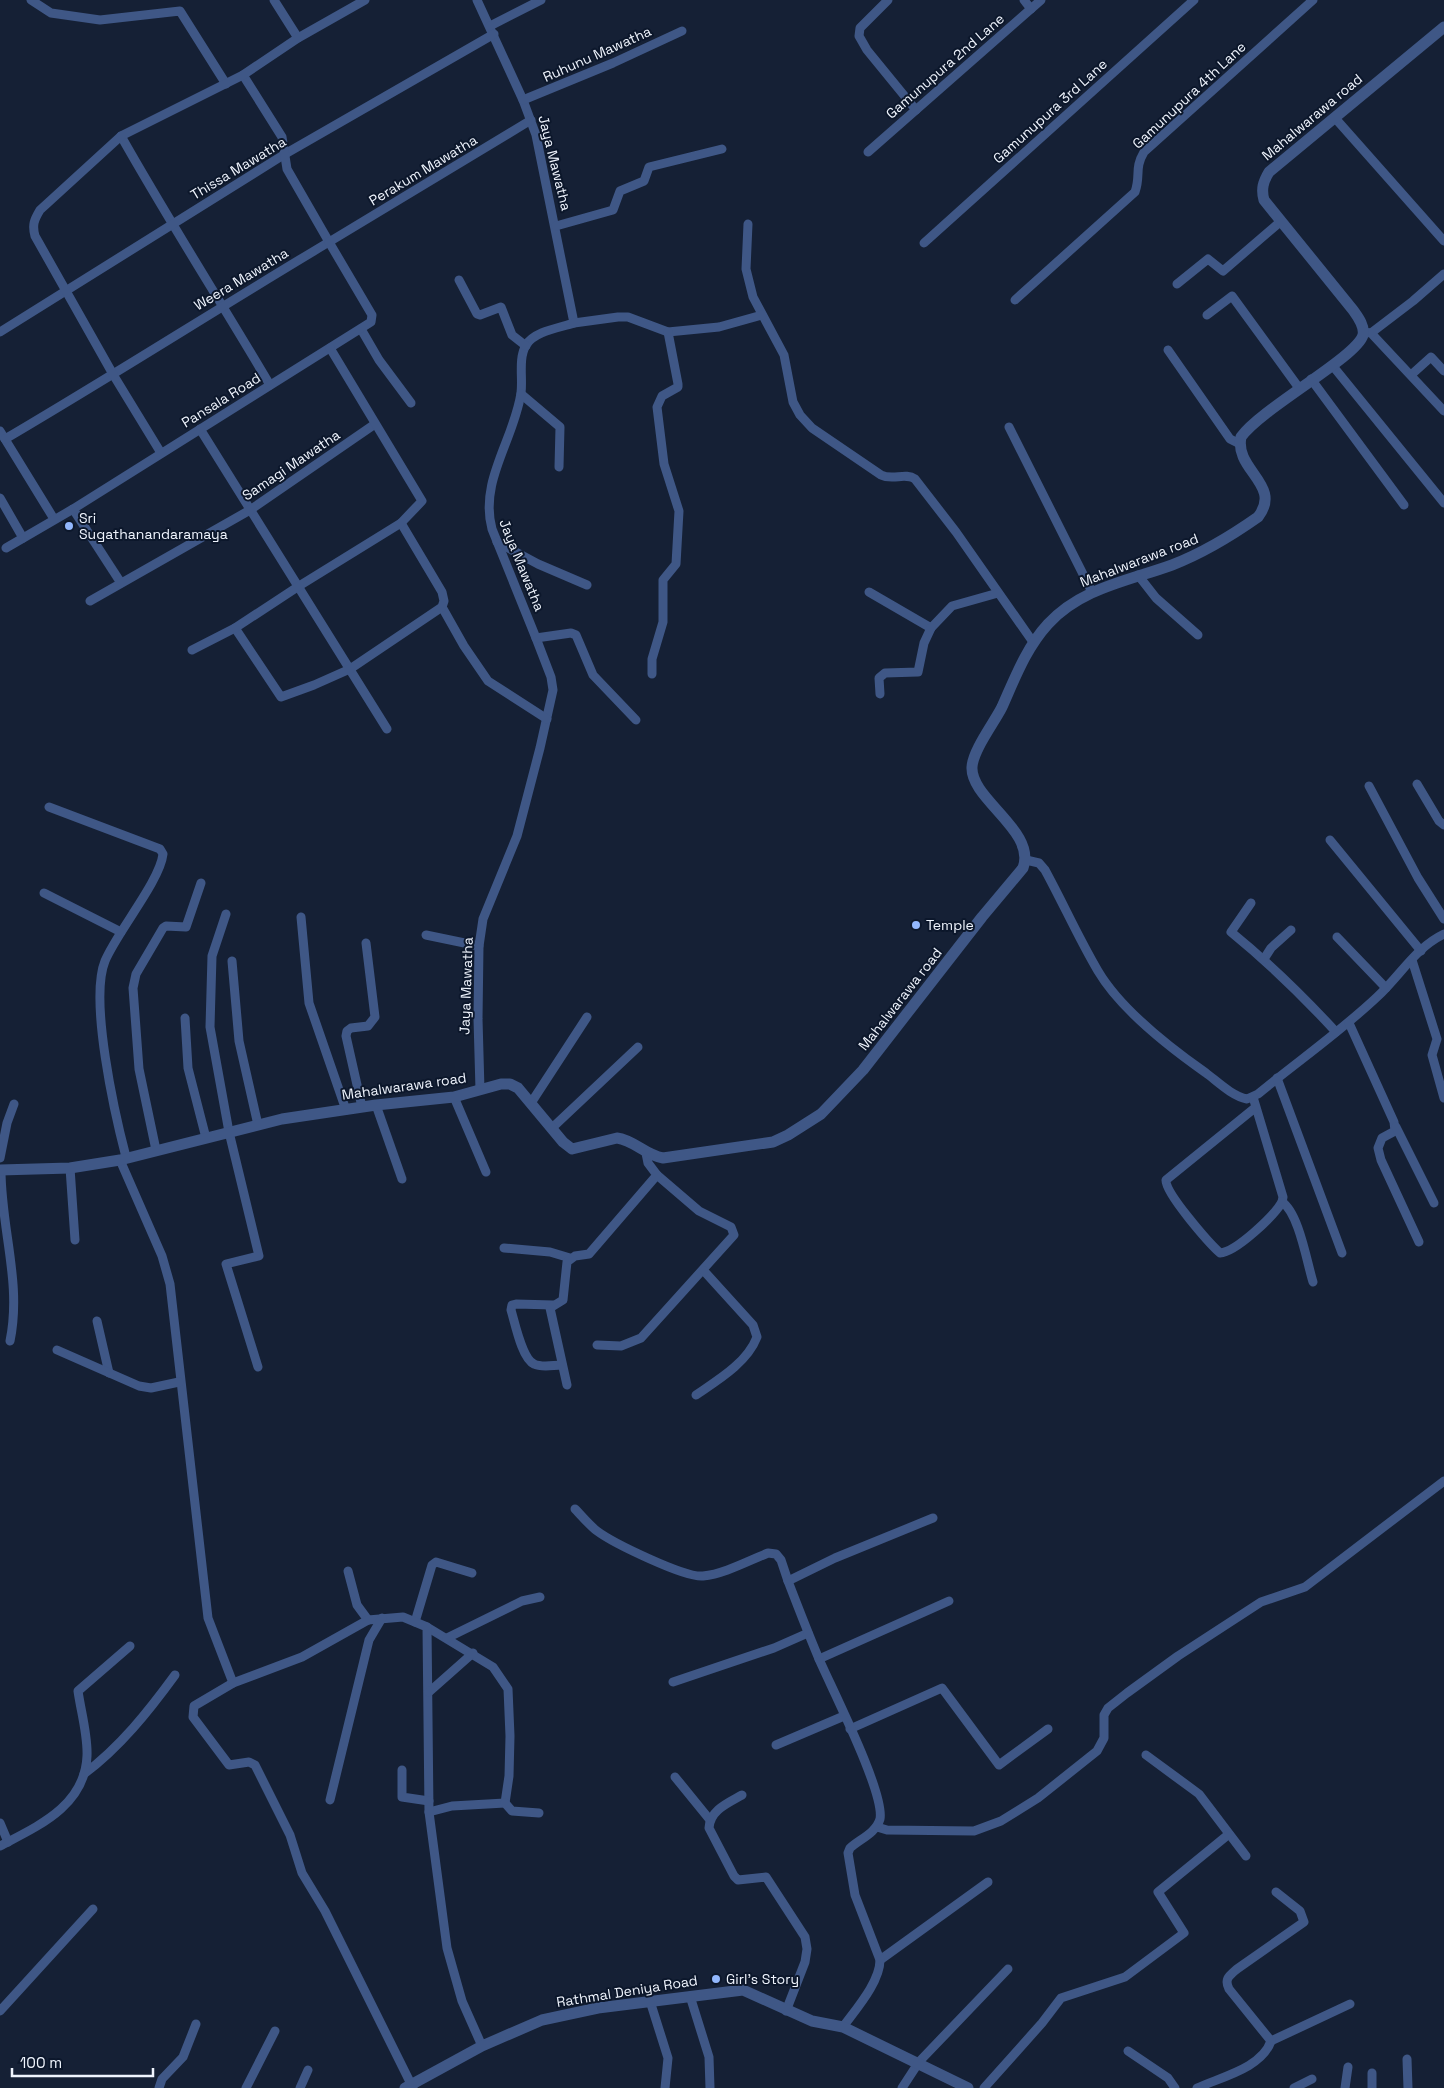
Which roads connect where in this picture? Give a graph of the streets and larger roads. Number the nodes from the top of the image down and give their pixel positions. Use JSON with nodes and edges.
{"nodes":[{"id":1,"x":32,"y":0,"type":"edge"},
{"id":2,"x":274,"y":0,"type":"edge"},
{"id":3,"x":365,"y":0,"type":"edge"},
{"id":4,"x":478,"y":0,"type":"edge"},
{"id":5,"x":541,"y":0,"type":"edge"},
{"id":6,"x":888,"y":0,"type":"edge"},
{"id":7,"x":1024,"y":0,"type":"edge"},
{"id":8,"x":1041,"y":0,"type":"edge"},
{"id":9,"x":1194,"y":0,"type":"edge"},
{"id":10,"x":1313,"y":0,"type":"edge"},
{"id":11,"x":1031,"y":9,"type":"junction"},
{"id":12,"x":1444,"y":27,"type":"edge"},
{"id":13,"x":492,"y":30,"type":"junction"},
{"id":14,"x":682,"y":31,"type":"dead end"},
{"id":15,"x":298,"y":38,"type":"junction"},
{"id":16,"x":243,"y":75,"type":"junction"},
{"id":17,"x":226,"y":84,"type":"junction"},
{"id":18,"x":524,"y":100,"type":"junction"},
{"id":19,"x":916,"y":110,"type":"junction"},
{"id":20,"x":1335,"y":118,"type":"junction"},
{"id":21,"x":531,"y":120,"type":"junction"},
{"id":22,"x":121,"y":136,"type":"junction"},
{"id":23,"x":722,"y":149,"type":"dead end"},
{"id":24,"x":868,"y":152,"type":"dead end"},
{"id":25,"x":285,"y":154,"type":"junction"},
{"id":26,"x":1280,"y":222,"type":"junction"},
{"id":27,"x":171,"y":224,"type":"junction"},
{"id":28,"x":748,"y":224,"type":"dead end"},
{"id":29,"x":556,"y":226,"type":"junction"},
{"id":30,"x":1444,"y":241,"type":"edge"},
{"id":31,"x":329,"y":242,"type":"junction"},
{"id":32,"x":924,"y":243,"type":"dead end"},
{"id":33,"x":1444,"y":274,"type":"edge"},
{"id":34,"x":459,"y":280,"type":"dead end"},
{"id":35,"x":1177,"y":284,"type":"dead end"},
{"id":36,"x":66,"y":291,"type":"junction"},
{"id":37,"x":1014,"y":300,"type":"dead end"},
{"id":38,"x":223,"y":305,"type":"junction"},
{"id":39,"x":762,"y":315,"type":"junction"},
{"id":40,"x":1207,"y":315,"type":"dead end"},
{"id":41,"x":574,"y":323,"type":"junction"},
{"id":42,"x":360,"y":329,"type":"junction"},
{"id":43,"x":0,"y":332,"type":"edge"},
{"id":44,"x":668,"y":332,"type":"junction"},
{"id":45,"x":1367,"y":332,"type":"junction"},
{"id":46,"x":526,"y":346,"type":"junction"},
{"id":47,"x":330,"y":348,"type":"junction"},
{"id":48,"x":1168,"y":350,"type":"dead end"},
{"id":49,"x":1332,"y":365,"type":"junction"},
{"id":50,"x":1444,"y":371,"type":"edge"},
{"id":51,"x":114,"y":376,"type":"junction"},
{"id":52,"x":1411,"y":376,"type":"junction"},
{"id":53,"x":1311,"y":379,"type":"junction"},
{"id":54,"x":270,"y":385,"type":"junction"},
{"id":55,"x":1299,"y":388,"type":"junction"},
{"id":56,"x":521,"y":394,"type":"junction"},
{"id":57,"x":411,"y":403,"type":"dead end"},
{"id":58,"x":1444,"y":411,"type":"edge"},
{"id":59,"x":375,"y":424,"type":"junction"},
{"id":60,"x":1009,"y":427,"type":"dead end"},
{"id":61,"x":200,"y":429,"type":"junction"},
{"id":62,"x":2,"y":435,"type":"edge"},
{"id":63,"x":1240,"y":444,"type":"junction"},
{"id":64,"x":161,"y":453,"type":"junction"},
{"id":65,"x":559,"y":467,"type":"dead end"},
{"id":66,"x":0,"y":498,"type":"edge"},
{"id":67,"x":1444,"y":503,"type":"edge"},
{"id":68,"x":1404,"y":505,"type":"dead end"},
{"id":69,"x":74,"y":509,"type":"junction"},
{"id":70,"x":250,"y":510,"type":"junction"},
{"id":71,"x":54,"y":520,"type":"junction"},
{"id":72,"x":401,"y":523,"type":"junction"},
{"id":73,"x":23,"y":538,"type":"junction"},
{"id":74,"x":497,"y":542,"type":"junction"},
{"id":75,"x":6,"y":548,"type":"dead end"},
{"id":76,"x":1138,"y":575,"type":"junction"},
{"id":77,"x":121,"y":583,"type":"junction"},
{"id":78,"x":587,"y":585,"type":"dead end"},
{"id":79,"x":299,"y":586,"type":"junction"},
{"id":80,"x":869,"y":592,"type":"dead end"},
{"id":81,"x":998,"y":592,"type":"junction"},
{"id":82,"x":1092,"y":592,"type":"junction"},
{"id":83,"x":90,"y":601,"type":"dead end"},
{"id":84,"x":442,"y":608,"type":"junction"},
{"id":85,"x":235,"y":628,"type":"junction"},
{"id":86,"x":931,"y":628,"type":"junction"},
{"id":87,"x":1198,"y":635,"type":"dead end"},
{"id":88,"x":536,"y":638,"type":"junction"},
{"id":89,"x":1034,"y":642,"type":"junction"},
{"id":90,"x":192,"y":650,"type":"dead end"},
{"id":91,"x":350,"y":668,"type":"junction"},
{"id":92,"x":652,"y":674,"type":"dead end"},
{"id":93,"x":880,"y":694,"type":"dead end"},
{"id":94,"x":547,"y":719,"type":"junction"},
{"id":95,"x":636,"y":720,"type":"dead end"},
{"id":96,"x":386,"y":728,"type":"dead end"},
{"id":97,"x":1417,"y":784,"type":"dead end"},
{"id":98,"x":1369,"y":786,"type":"dead end"},
{"id":99,"x":49,"y":807,"type":"dead end"},
{"id":100,"x":1444,"y":825,"type":"edge"},
{"id":101,"x":1330,"y":840,"type":"dead end"},
{"id":102,"x":1026,"y":860,"type":"junction"},
{"id":103,"x":201,"y":884,"type":"dead end"},
{"id":104,"x":44,"y":893,"type":"dead end"},
{"id":105,"x":1251,"y":903,"type":"dead end"},
{"id":106,"x":226,"y":914,"type":"dead end"},
{"id":107,"x":301,"y":918,"type":"dead end"},
{"id":108,"x":1444,"y":919,"type":"edge"},
{"id":109,"x":1292,"y":930,"type":"dead end"},
{"id":110,"x":121,"y":932,"type":"junction"},
{"id":111,"x":1444,"y":934,"type":"edge"},
{"id":112,"x":426,"y":935,"type":"dead end"},
{"id":113,"x":1337,"y":937,"type":"dead end"},
{"id":114,"x":366,"y":943,"type":"dead end"},
{"id":115,"x":480,"y":946,"type":"junction"},
{"id":116,"x":1421,"y":951,"type":"junction"},
{"id":117,"x":1264,"y":959,"type":"junction"},
{"id":118,"x":1412,"y":960,"type":"junction"},
{"id":119,"x":232,"y":962,"type":"dead end"},
{"id":120,"x":1386,"y":988,"type":"junction"},
{"id":121,"x":587,"y":1017,"type":"dead end"},
{"id":122,"x":185,"y":1018,"type":"dead end"},
{"id":123,"x":1348,"y":1023,"type":"junction"},
{"id":124,"x":1336,"y":1032,"type":"junction"},
{"id":125,"x":638,"y":1047,"type":"dead end"},
{"id":126,"x":1277,"y":1078,"type":"junction"},
{"id":127,"x":480,"y":1090,"type":"junction"},
{"id":128,"x":454,"y":1097,"type":"junction"},
{"id":129,"x":1253,"y":1098,"type":"junction"},
{"id":130,"x":1444,"y":1098,"type":"edge"},
{"id":131,"x":531,"y":1103,"type":"junction"},
{"id":132,"x":14,"y":1104,"type":"dead end"},
{"id":133,"x":376,"y":1105,"type":"junction"},
{"id":134,"x":362,"y":1107,"type":"junction"},
{"id":135,"x":1256,"y":1107,"type":"junction"},
{"id":136,"x":346,"y":1110,"type":"junction"},
{"id":137,"x":258,"y":1125,"type":"junction"},
{"id":138,"x":1396,"y":1127,"type":"junction"},
{"id":139,"x":552,"y":1128,"type":"junction"},
{"id":140,"x":229,"y":1132,"type":"junction"},
{"id":141,"x":206,"y":1138,"type":"junction"},
{"id":142,"x":156,"y":1150,"type":"junction"},
{"id":143,"x":646,"y":1153,"type":"junction"},
{"id":144,"x":0,"y":1158,"type":"edge"},
{"id":145,"x":123,"y":1158,"type":"junction"},
{"id":146,"x":70,"y":1168,"type":"junction"},
{"id":147,"x":1,"y":1170,"type":"edge"},
{"id":148,"x":486,"y":1172,"type":"dead end"},
{"id":149,"x":657,"y":1175,"type":"junction"},
{"id":150,"x":402,"y":1179,"type":"dead end"},
{"id":151,"x":1282,"y":1202,"type":"junction"},
{"id":152,"x":1434,"y":1203,"type":"dead end"},
{"id":153,"x":75,"y":1240,"type":"dead end"},
{"id":154,"x":1419,"y":1242,"type":"dead end"},
{"id":155,"x":504,"y":1248,"type":"dead end"},
{"id":156,"x":1342,"y":1254,"type":"dead end"},
{"id":157,"x":570,"y":1258,"type":"junction"},
{"id":158,"x":704,"y":1271,"type":"junction"},
{"id":159,"x":1313,"y":1282,"type":"dead end"},
{"id":160,"x":553,"y":1305,"type":"junction"},
{"id":161,"x":97,"y":1321,"type":"dead end"},
{"id":162,"x":10,"y":1341,"type":"dead end"},
{"id":163,"x":597,"y":1346,"type":"dead end"},
{"id":164,"x":57,"y":1350,"type":"dead end"},
{"id":165,"x":562,"y":1365,"type":"junction"},
{"id":166,"x":258,"y":1367,"type":"dead end"},
{"id":167,"x":109,"y":1373,"type":"junction"},
{"id":168,"x":179,"y":1382,"type":"junction"},
{"id":169,"x":567,"y":1385,"type":"dead end"},
{"id":170,"x":696,"y":1395,"type":"dead end"},
{"id":171,"x":1444,"y":1481,"type":"edge"},
{"id":172,"x":575,"y":1509,"type":"dead end"},
{"id":173,"x":932,"y":1518,"type":"dead end"},
{"id":174,"x":348,"y":1571,"type":"dead end"},
{"id":175,"x":472,"y":1572,"type":"dead end"},
{"id":176,"x":788,"y":1581,"type":"junction"},
{"id":177,"x":540,"y":1597,"type":"dead end"},
{"id":178,"x":949,"y":1601,"type":"dead end"},
{"id":179,"x":382,"y":1618,"type":"junction"},
{"id":180,"x":368,"y":1620,"type":"junction"},
{"id":181,"x":415,"y":1622,"type":"junction"},
{"id":182,"x":427,"y":1627,"type":"junction"},
{"id":183,"x":808,"y":1633,"type":"junction"},
{"id":184,"x":447,"y":1638,"type":"junction"},
{"id":185,"x":130,"y":1646,"type":"dead end"},
{"id":186,"x":473,"y":1653,"type":"junction"},
{"id":187,"x":819,"y":1659,"type":"junction"},
{"id":188,"x":175,"y":1675,"type":"dead end"},
{"id":189,"x":673,"y":1682,"type":"dead end"},
{"id":190,"x":233,"y":1683,"type":"junction"},
{"id":191,"x":429,"y":1692,"type":"junction"},
{"id":192,"x":844,"y":1716,"type":"junction"},
{"id":193,"x":1048,"y":1729,"type":"dead end"},
{"id":194,"x":850,"y":1730,"type":"junction"},
{"id":195,"x":776,"y":1745,"type":"dead end"},
{"id":196,"x":1146,"y":1755,"type":"dead end"},
{"id":197,"x":402,"y":1770,"type":"dead end"},
{"id":198,"x":84,"y":1774,"type":"junction"},
{"id":199,"x":675,"y":1777,"type":"dead end"},
{"id":200,"x":742,"y":1795,"type":"dead end"},
{"id":201,"x":330,"y":1800,"type":"dead end"},
{"id":202,"x":429,"y":1801,"type":"junction"},
{"id":203,"x":505,"y":1803,"type":"junction"},
{"id":204,"x":429,"y":1812,"type":"junction"},
{"id":205,"x":539,"y":1813,"type":"dead end"},
{"id":206,"x":710,"y":1820,"type":"junction"},
{"id":207,"x":0,"y":1823,"type":"edge"},
{"id":208,"x":877,"y":1827,"type":"junction"},
{"id":209,"x":1229,"y":1834,"type":"junction"},
{"id":210,"x":4,"y":1844,"type":"edge"},
{"id":211,"x":1246,"y":1856,"type":"dead end"},
{"id":212,"x":988,"y":1882,"type":"dead end"},
{"id":213,"x":1276,"y":1892,"type":"dead end"},
{"id":214,"x":93,"y":1909,"type":"dead end"},
{"id":215,"x":880,"y":1960,"type":"junction"},
{"id":216,"x":1008,"y":1969,"type":"dead end"},
{"id":217,"x":690,"y":1996,"type":"junction"},
{"id":218,"x":650,"y":2001,"type":"junction"},
{"id":219,"x":1350,"y":2004,"type":"dead end"},
{"id":220,"x":786,"y":2011,"type":"junction"},
{"id":221,"x":0,"y":2012,"type":"edge"},
{"id":222,"x":196,"y":2024,"type":"dead end"},
{"id":223,"x":843,"y":2027,"type":"junction"},
{"id":224,"x":275,"y":2031,"type":"dead end"},
{"id":225,"x":1271,"y":2041,"type":"junction"},
{"id":226,"x":482,"y":2046,"type":"junction"},
{"id":227,"x":1128,"y":2051,"type":"dead end"},
{"id":228,"x":1407,"y":2059,"type":"dead end"},
{"id":229,"x":916,"y":2065,"type":"junction"},
{"id":230,"x":1348,"y":2067,"type":"dead end"},
{"id":231,"x":308,"y":2070,"type":"dead end"},
{"id":232,"x":1372,"y":2073,"type":"dead end"},
{"id":233,"x":1312,"y":2079,"type":"dead end"},
{"id":234,"x":409,"y":2087,"type":"edge"},
{"id":235,"x":159,"y":2088,"type":"edge"},
{"id":236,"x":246,"y":2088,"type":"edge"},
{"id":237,"x":300,"y":2088,"type":"edge"},
{"id":238,"x":665,"y":2088,"type":"edge"},
{"id":239,"x":710,"y":2088,"type":"edge"},
{"id":240,"x":902,"y":2088,"type":"edge"},
{"id":241,"x":968,"y":2088,"type":"edge"},
{"id":242,"x":984,"y":2088,"type":"edge"},
{"id":243,"x":1175,"y":2088,"type":"edge"},
{"id":244,"x":1197,"y":2088,"type":"edge"},
{"id":245,"x":1294,"y":2088,"type":"edge"},
{"id":246,"x":1346,"y":2088,"type":"edge"},
{"id":247,"x":1372,"y":2088,"type":"edge"},
{"id":248,"x":1408,"y":2088,"type":"edge"}],
"edges":[{"from":1,"to":17,"type":"street"},
{"from":2,"to":15,"type":"street"},
{"from":3,"to":15,"type":"street"},
{"from":4,"to":13,"type":"street","name":"Jaya Mawatha"},
{"from":5,"to":13,"type":"street","name":"Thissa Mawatha"},
{"from":6,"to":19,"type":"street"},
{"from":7,"to":11,"type":"street"},
{"from":8,"to":11,"type":"street","name":"Gamunupura 2nd Lane"},
{"from":9,"to":32,"type":"street","name":"Gamunupura 3rd Lane"},
{"from":10,"to":37,"type":"street","name":"Gamunupura 4th Lane"},
{"from":11,"to":19,"type":"street","name":"Gamunupura 2nd Lane"},
{"from":12,"to":20,"type":"street","name":"Mahalwarawa road"},
{"from":13,"to":18,"type":"street","name":"Jaya Mawatha"},
{"from":13,"to":25,"type":"street","name":"Thissa Mawatha"},
{"from":14,"to":18,"type":"street","name":"Ruhunu Mawatha"},
{"from":15,"to":16,"type":"street"},
{"from":16,"to":17,"type":"street"},
{"from":16,"to":25,"type":"street"},
{"from":17,"to":22,"type":"street"},
{"from":18,"to":21,"type":"street","name":"Jaya Mawatha"},
{"from":19,"to":24,"type":"street","name":"Gamunupura 2nd Lane"},
{"from":20,"to":26,"type":"street","name":"Mahalwarawa road"},
{"from":20,"to":30,"type":"street"},
{"from":21,"to":29,"type":"street","name":"Jaya Mawatha"},
{"from":21,"to":31,"type":"street","name":"Perakum Mawatha"},
{"from":22,"to":27,"type":"street"},
{"from":22,"to":36,"type":"street"},
{"from":23,"to":29,"type":"street"},
{"from":25,"to":27,"type":"street","name":"Thissa Mawatha"},
{"from":25,"to":31,"type":"street"},
{"from":26,"to":35,"type":"street"},
{"from":26,"to":45,"type":"street","name":"Mahalwarawa road"},
{"from":27,"to":36,"type":"street","name":"Thissa Mawatha"},
{"from":27,"to":38,"type":"street"},
{"from":28,"to":39,"type":"street"},
{"from":29,"to":41,"type":"street","name":"Jaya Mawatha"},
{"from":31,"to":38,"type":"street","name":"Weera Mawatha"},
{"from":31,"to":42,"type":"street","name":"Pansala Road"},
{"from":33,"to":45,"type":"street"},
{"from":34,"to":46,"type":"street"},
{"from":36,"to":43,"type":"street","name":"Thissa Mawatha"},
{"from":36,"to":51,"type":"street"},
{"from":38,"to":51,"type":"street","name":"Weera Mawatha"},
{"from":38,"to":54,"type":"street"},
{"from":39,"to":44,"type":"street"},
{"from":39,"to":81,"type":"street"},
{"from":40,"to":55,"type":"street"},
{"from":41,"to":44,"type":"street"},
{"from":41,"to":46,"type":"street"},
{"from":42,"to":47,"type":"street","name":"Pansala Road"},
{"from":42,"to":57,"type":"street"},
{"from":44,"to":92,"type":"street"},
{"from":45,"to":49,"type":"street"},
{"from":45,"to":52,"type":"street"},
{"from":46,"to":56,"type":"street","name":"Jaya Mawatha"},
{"from":47,"to":54,"type":"street","name":"Pansala Road"},
{"from":47,"to":59,"type":"street"},
{"from":48,"to":63,"type":"street"},
{"from":49,"to":53,"type":"street"},
{"from":49,"to":67,"type":"street"},
{"from":50,"to":52,"type":"street"},
{"from":51,"to":62,"type":"street","name":"Weera Mawatha"},
{"from":51,"to":64,"type":"street"},
{"from":52,"to":58,"type":"street"},
{"from":53,"to":55,"type":"street"},
{"from":53,"to":68,"type":"street"},
{"from":54,"to":61,"type":"street","name":"Pansala Road"},
{"from":55,"to":63,"type":"street"},
{"from":56,"to":65,"type":"street"},
{"from":56,"to":74,"type":"street","name":"Jaya Mawatha"},
{"from":59,"to":70,"type":"street","name":"Samagi Mawatha"},
{"from":59,"to":72,"type":"street"},
{"from":60,"to":82,"type":"street"},
{"from":61,"to":64,"type":"street","name":"Pansala Road"},
{"from":61,"to":70,"type":"street"},
{"from":62,"to":71,"type":"street"},
{"from":63,"to":76,"type":"street","name":"Mahalwarawa road"},
{"from":64,"to":69,"type":"street","name":"Pansala Road"},
{"from":66,"to":73,"type":"street"},
{"from":69,"to":71,"type":"street","name":"Pansala Road"},
{"from":69,"to":77,"type":"street"},
{"from":70,"to":77,"type":"street","name":"Samagi Mawatha"},
{"from":70,"to":79,"type":"street"},
{"from":71,"to":73,"type":"street","name":"Pansala Road"},
{"from":72,"to":79,"type":"street"},
{"from":72,"to":84,"type":"street"},
{"from":73,"to":75,"type":"street","name":"Pansala Road"},
{"from":74,"to":78,"type":"street"},
{"from":74,"to":88,"type":"street","name":"Jaya Mawatha"},
{"from":76,"to":82,"type":"street","name":"Mahalwarawa road"},
{"from":76,"to":87,"type":"street"},
{"from":77,"to":83,"type":"street","name":"Samagi Mawatha"},
{"from":79,"to":85,"type":"street"},
{"from":79,"to":91,"type":"street"},
{"from":80,"to":86,"type":"street"},
{"from":81,"to":86,"type":"street"},
{"from":81,"to":89,"type":"street"},
{"from":82,"to":89,"type":"street","name":"Mahalwarawa road"},
{"from":84,"to":91,"type":"street"},
{"from":84,"to":94,"type":"street"},
{"from":85,"to":90,"type":"street"},
{"from":85,"to":91,"type":"street"},
{"from":86,"to":93,"type":"street"},
{"from":88,"to":94,"type":"street","name":"Jaya Mawatha"},
{"from":88,"to":95,"type":"street"},
{"from":89,"to":102,"type":"street","name":"Mahalwarawa road"},
{"from":91,"to":96,"type":"street"},
{"from":94,"to":115,"type":"street","name":"Jaya Mawatha"},
{"from":97,"to":100,"type":"street"},
{"from":98,"to":108,"type":"street"},
{"from":99,"to":110,"type":"street"},
{"from":101,"to":116,"type":"street"},
{"from":102,"to":129,"type":"street"},
{"from":102,"to":143,"type":"street","name":"Mahalwarawa road"},
{"from":103,"to":142,"type":"street"},
{"from":104,"to":110,"type":"street"},
{"from":105,"to":117,"type":"street"},
{"from":106,"to":140,"type":"street"},
{"from":107,"to":136,"type":"street"},
{"from":109,"to":117,"type":"street"},
{"from":110,"to":145,"type":"street"},
{"from":111,"to":116,"type":"street"},
{"from":112,"to":115,"type":"street"},
{"from":113,"to":120,"type":"street"},
{"from":114,"to":134,"type":"street"},
{"from":115,"to":127,"type":"street","name":"Jaya Mawatha"},
{"from":116,"to":118,"type":"street"},
{"from":117,"to":124,"type":"street"},
{"from":118,"to":120,"type":"street"},
{"from":118,"to":130,"type":"street"},
{"from":119,"to":137,"type":"street"},
{"from":120,"to":123,"type":"street"},
{"from":121,"to":131,"type":"street"},
{"from":122,"to":141,"type":"street"},
{"from":123,"to":124,"type":"street"},
{"from":123,"to":138,"type":"street"},
{"from":124,"to":126,"type":"street"},
{"from":125,"to":139,"type":"street"},
{"from":126,"to":129,"type":"street"},
{"from":126,"to":156,"type":"street"},
{"from":127,"to":128,"type":"street","name":"Mahalwarawa road"},
{"from":127,"to":131,"type":"street","name":"Mahalwarawa road"},
{"from":128,"to":133,"type":"street","name":"Mahalwarawa road"},
{"from":128,"to":148,"type":"street"},
{"from":129,"to":135,"type":"street"},
{"from":131,"to":139,"type":"street","name":"Mahalwarawa road"},
{"from":132,"to":144,"type":"street"},
{"from":133,"to":134,"type":"street","name":"Mahalwarawa road"},
{"from":133,"to":150,"type":"street"},
{"from":134,"to":136,"type":"street","name":"Mahalwarawa road"},
{"from":135,"to":151,"type":"street"},
{"from":135,"to":151,"type":"street"},
{"from":136,"to":137,"type":"street","name":"Mahalwarawa road"},
{"from":137,"to":140,"type":"street","name":"Mahalwarawa road"},
{"from":138,"to":152,"type":"street"},
{"from":138,"to":154,"type":"street"},
{"from":139,"to":143,"type":"street","name":"Mahalwarawa road"},
{"from":140,"to":141,"type":"street","name":"Mahalwarawa road"},
{"from":140,"to":166,"type":"street"},
{"from":141,"to":142,"type":"street","name":"Mahalwarawa road"},
{"from":142,"to":145,"type":"street","name":"Mahalwarawa road"},
{"from":143,"to":149,"type":"street"},
{"from":145,"to":146,"type":"street","name":"Mahalwarawa road"},
{"from":145,"to":168,"type":"street"},
{"from":146,"to":147,"type":"street","name":"Mahalwarawa road"},
{"from":146,"to":153,"type":"street"},
{"from":147,"to":162,"type":"street"},
{"from":149,"to":157,"type":"street"},
{"from":149,"to":158,"type":"street"},
{"from":151,"to":159,"type":"street"},
{"from":155,"to":157,"type":"street"},
{"from":157,"to":160,"type":"street"},
{"from":158,"to":163,"type":"street"},
{"from":158,"to":170,"type":"street"},
{"from":160,"to":165,"type":"street"},
{"from":160,"to":165,"type":"street"},
{"from":161,"to":167,"type":"street"},
{"from":164,"to":167,"type":"street"},
{"from":165,"to":169,"type":"street"},
{"from":167,"to":168,"type":"street"},
{"from":168,"to":190,"type":"street"},
{"from":171,"to":208,"type":"street"},
{"from":172,"to":176,"type":"street"},
{"from":173,"to":176,"type":"street"},
{"from":174,"to":180,"type":"street"},
{"from":175,"to":181,"type":"street"},
{"from":176,"to":183,"type":"street"},
{"from":177,"to":184,"type":"street"},
{"from":178,"to":187,"type":"street"},
{"from":179,"to":180,"type":"street"},
{"from":179,"to":181,"type":"street"},
{"from":179,"to":201,"type":"street"},
{"from":180,"to":190,"type":"street"},
{"from":181,"to":182,"type":"street"},
{"from":182,"to":184,"type":"street"},
{"from":182,"to":191,"type":"street"},
{"from":183,"to":187,"type":"street"},
{"from":183,"to":189,"type":"street"},
{"from":184,"to":186,"type":"street"},
{"from":185,"to":198,"type":"street"},
{"from":186,"to":191,"type":"street"},
{"from":186,"to":203,"type":"street"},
{"from":187,"to":192,"type":"street"},
{"from":188,"to":198,"type":"street"},
{"from":190,"to":234,"type":"street"},
{"from":191,"to":202,"type":"street"},
{"from":192,"to":194,"type":"street"},
{"from":192,"to":195,"type":"street"},
{"from":193,"to":194,"type":"street"},
{"from":194,"to":208,"type":"street"},
{"from":196,"to":209,"type":"street"},
{"from":197,"to":202,"type":"street"},
{"from":198,"to":210,"type":"street"},
{"from":199,"to":206,"type":"street"},
{"from":200,"to":206,"type":"street"},
{"from":202,"to":204,"type":"street"},
{"from":203,"to":204,"type":"street"},
{"from":203,"to":205,"type":"street"},
{"from":204,"to":226,"type":"street"},
{"from":206,"to":220,"type":"street"},
{"from":207,"to":210,"type":"street"},
{"from":208,"to":215,"type":"street"},
{"from":209,"to":211,"type":"street"},
{"from":209,"to":242,"type":"street"},
{"from":212,"to":215,"type":"street"},
{"from":213,"to":225,"type":"street"},
{"from":214,"to":221,"type":"street"},
{"from":215,"to":223,"type":"street"},
{"from":216,"to":229,"type":"street"},
{"from":217,"to":218,"type":"street","name":"Rathmal Deniya Road"},
{"from":217,"to":220,"type":"street","name":"Rathmal Deniya Road"},
{"from":217,"to":239,"type":"street"},
{"from":218,"to":226,"type":"street","name":"Rathmal Deniya Road"},
{"from":218,"to":238,"type":"street"},
{"from":219,"to":225,"type":"street"},
{"from":220,"to":223,"type":"street","name":"Rathmal Deniya Road"},
{"from":222,"to":235,"type":"street"},
{"from":223,"to":229,"type":"street","name":"Rathmal Deniya Road"},
{"from":224,"to":236,"type":"street"},
{"from":225,"to":244,"type":"street"},
{"from":226,"to":234,"type":"street","name":"Rathmal Deniya Road"},
{"from":227,"to":243,"type":"street"},
{"from":228,"to":248,"type":"street"},
{"from":229,"to":240,"type":"street"},
{"from":229,"to":241,"type":"street","name":"Rathmal Deniya Road"},
{"from":230,"to":246,"type":"street"},
{"from":231,"to":237,"type":"street"},
{"from":232,"to":247,"type":"street"},
{"from":233,"to":245,"type":"street"}]}
